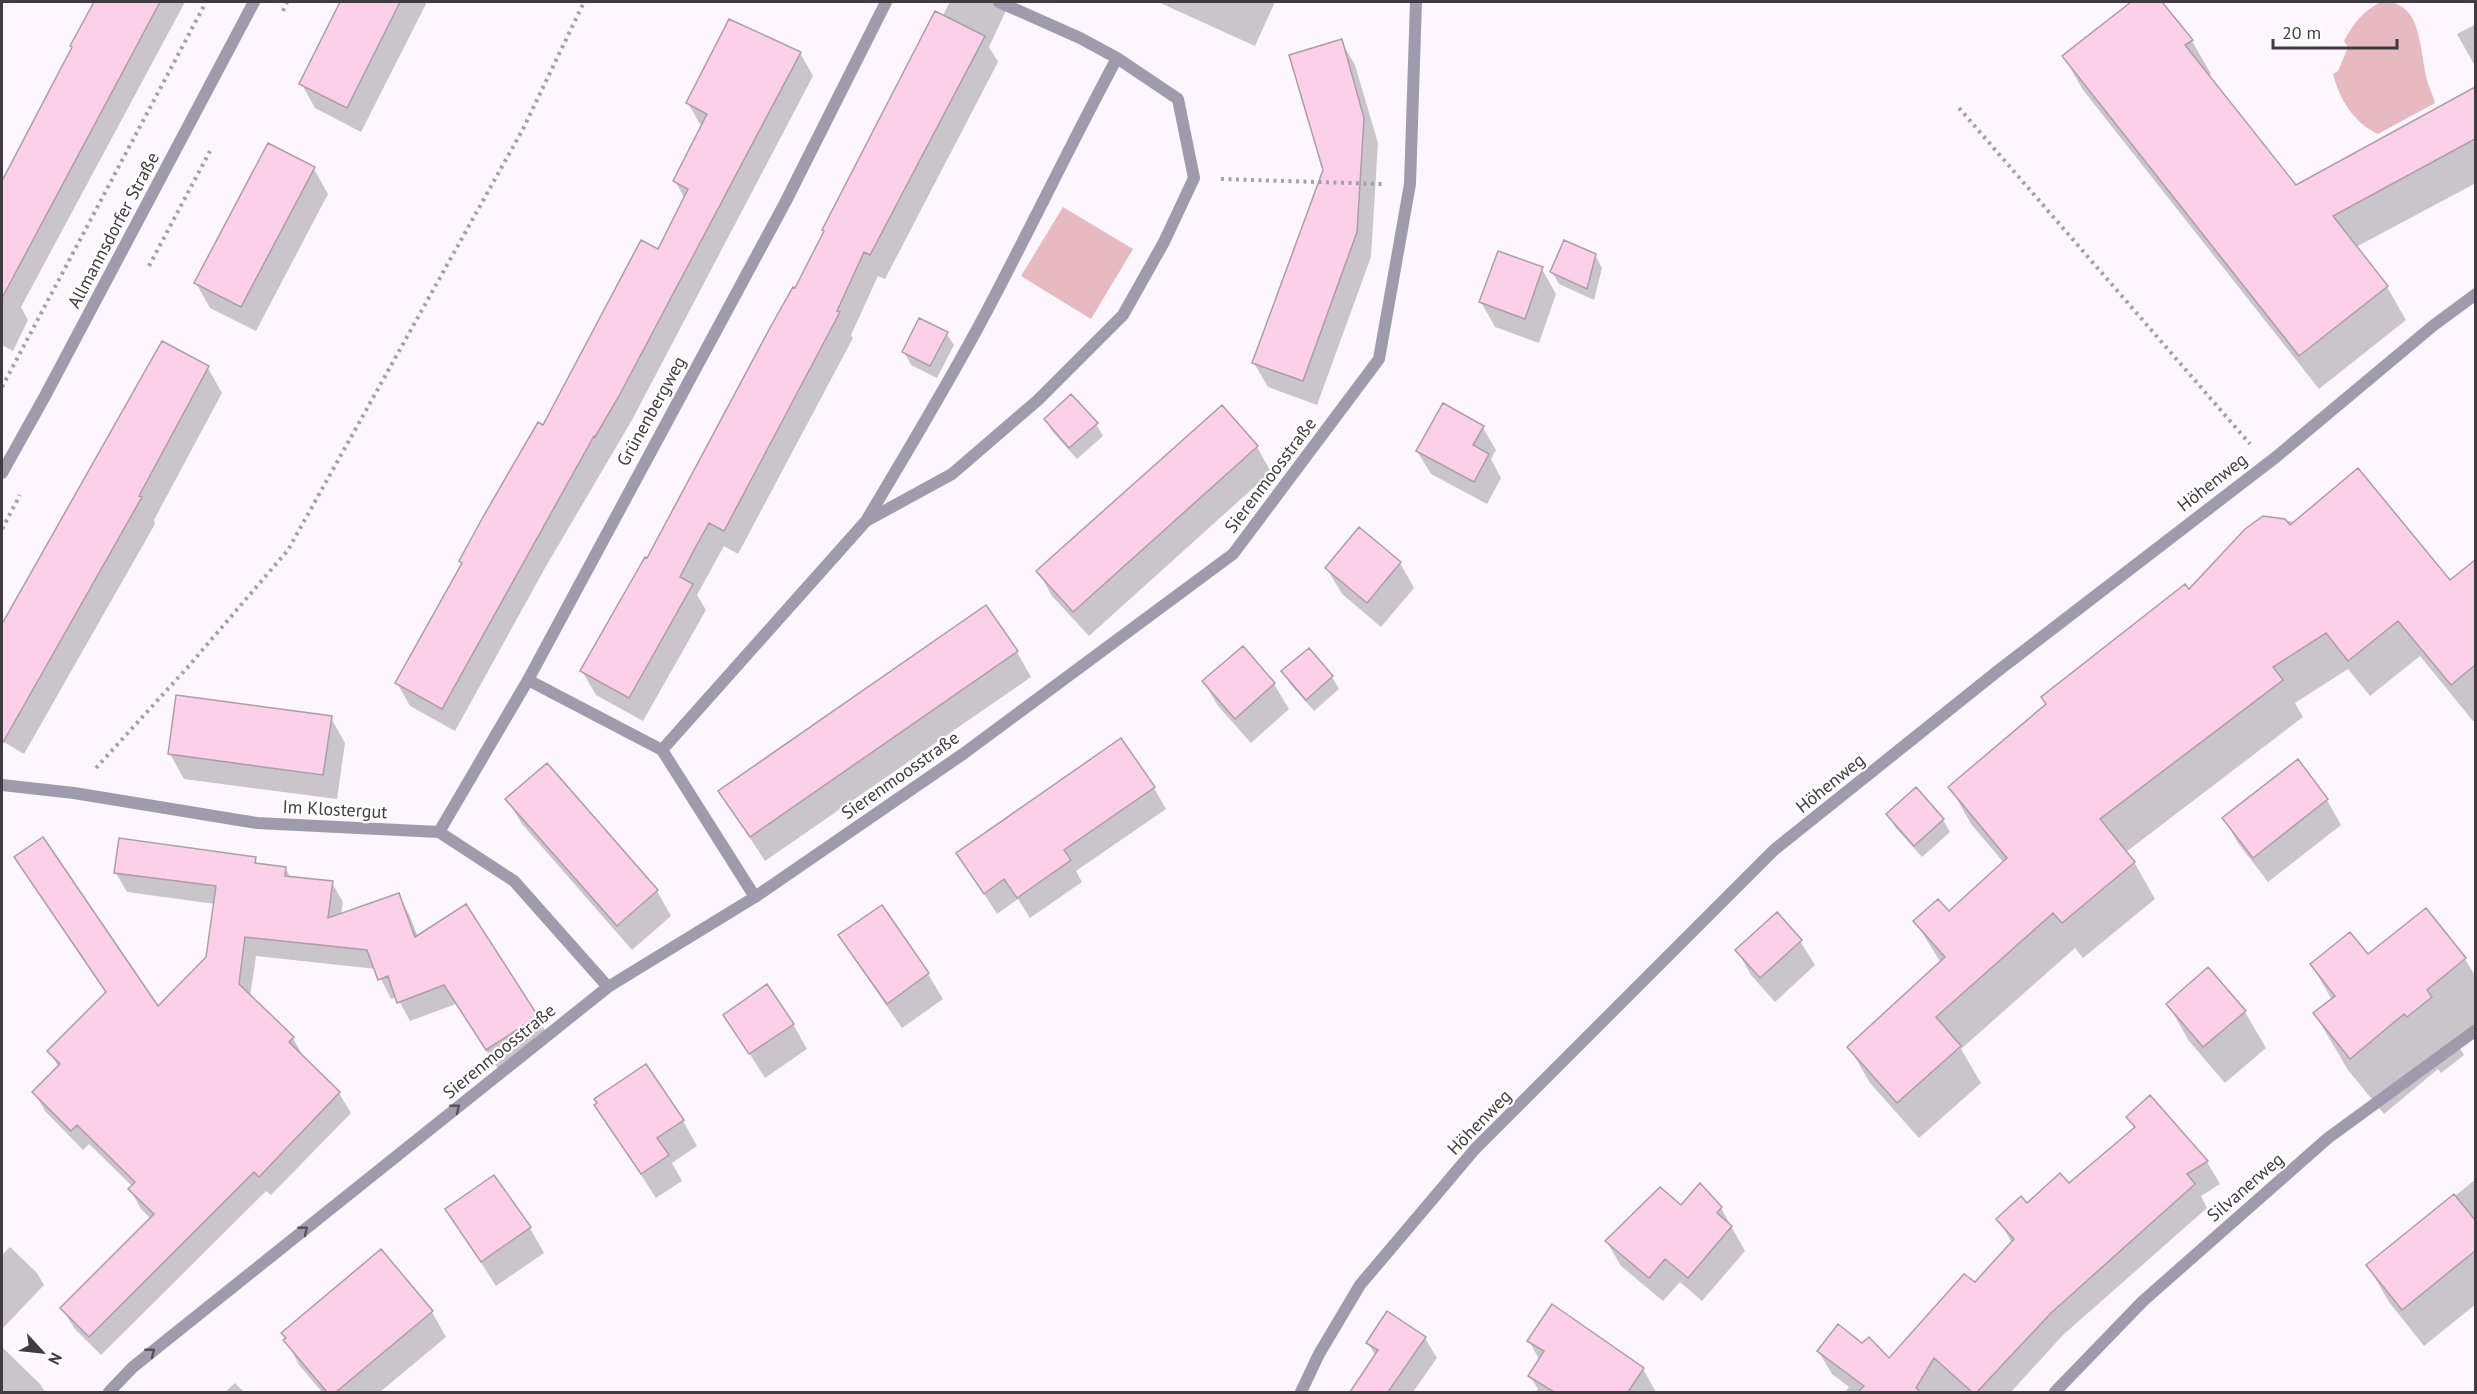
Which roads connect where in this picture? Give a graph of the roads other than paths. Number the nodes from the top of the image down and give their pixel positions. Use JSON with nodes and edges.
{"nodes":[{"id":1,"x":254,"y":2,"type":"edge"},
{"id":2,"x":886,"y":2,"type":"edge"},
{"id":3,"x":999,"y":2,"type":"edge"},
{"id":4,"x":1416,"y":2,"type":"edge"},
{"id":5,"x":1117,"y":58,"type":"junction"},
{"id":6,"x":2475,"y":294,"type":"edge"},
{"id":7,"x":2,"y":473,"type":"edge"},
{"id":8,"x":866,"y":521,"type":"junction"},
{"id":9,"x":528,"y":680,"type":"junction"},
{"id":10,"x":662,"y":750,"type":"junction"},
{"id":11,"x":2,"y":785,"type":"edge"},
{"id":12,"x":439,"y":832,"type":"junction"},
{"id":13,"x":755,"y":897,"type":"junction"},
{"id":14,"x":608,"y":987,"type":"junction"},
{"id":15,"x":2475,"y":1030,"type":"edge"},
{"id":16,"x":109,"y":1392,"type":"edge"},
{"id":17,"x":1300,"y":1392,"type":"edge"},
{"id":18,"x":2055,"y":1392,"type":"edge"}],
"edges":[{"from":1,"to":7,"type":"street","name":"Allmannsdorfer Straße"},
{"from":2,"to":9,"type":"street","name":"Grünenbergweg"},
{"from":3,"to":5,"type":"street"},
{"from":4,"to":13,"type":"street","name":"Sierenmoosstraße"},
{"from":5,"to":8,"type":"street"},
{"from":5,"to":8,"type":"street"},
{"from":6,"to":17,"type":"street","name":"Höhenweg"},
{"from":8,"to":10,"type":"street"},
{"from":9,"to":10,"type":"street"},
{"from":9,"to":12,"type":"street","name":"Grünenbergweg"},
{"from":10,"to":13,"type":"street"},
{"from":11,"to":12,"type":"street","name":"Im Klostergut"},
{"from":12,"to":14,"type":"street"},
{"from":13,"to":14,"type":"street","name":"Sierenmoosstraße"},
{"from":16,"to":14,"type":"street","name":"Sierenmoosstraße","one_way":true},
{"from":15,"to":18,"type":"street","name":"Silvanerweg"}]}
